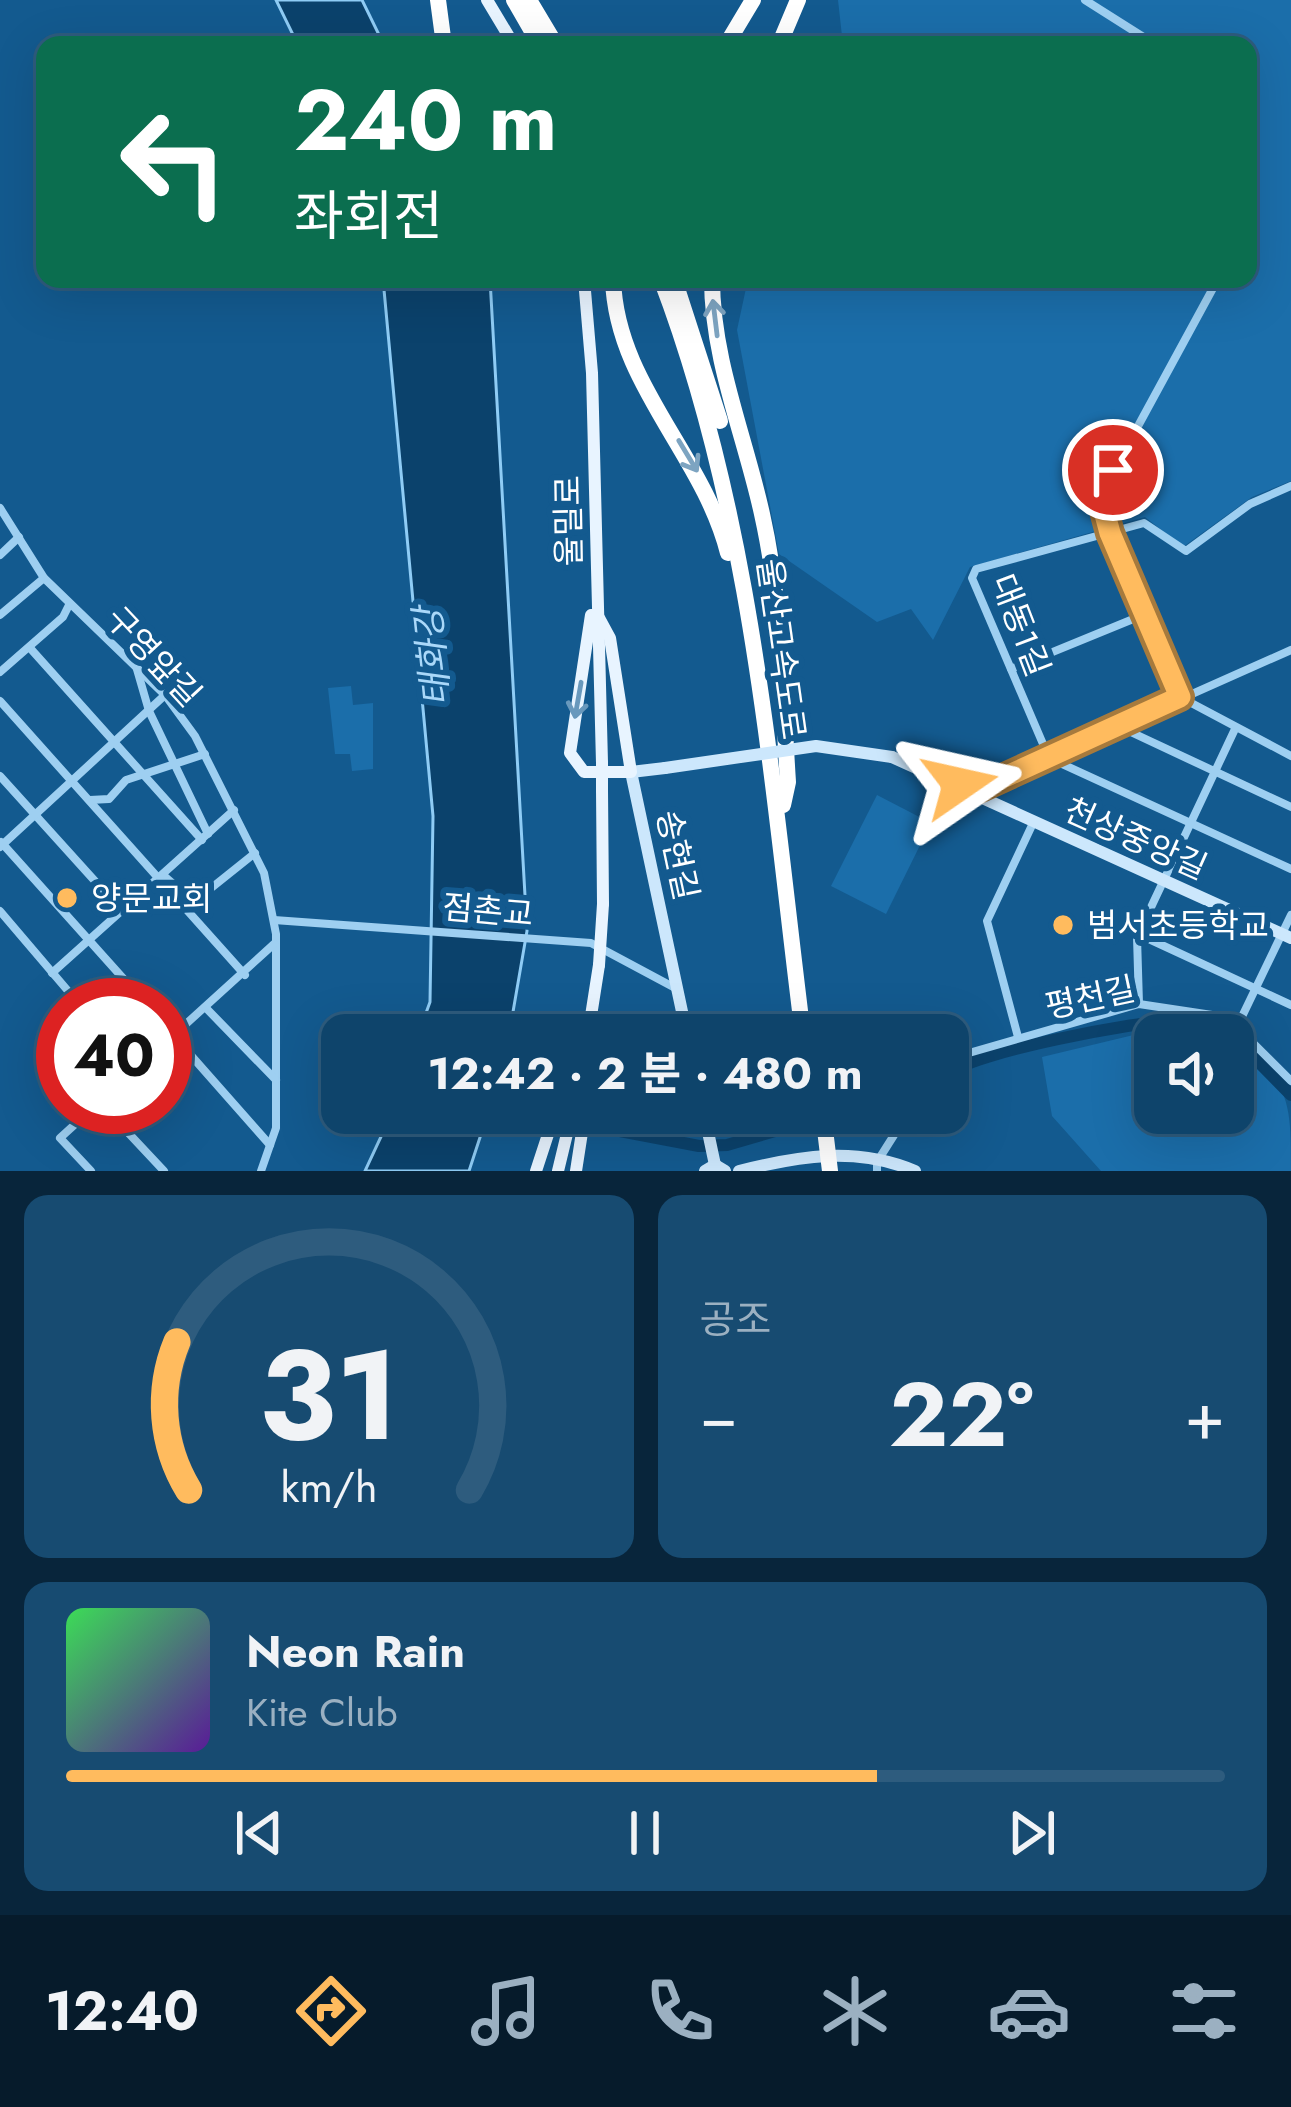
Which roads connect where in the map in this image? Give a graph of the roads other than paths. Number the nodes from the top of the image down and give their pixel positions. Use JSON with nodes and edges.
{"nodes":[{"id":1,"x":438,"y":0,"type":"edge"},
{"id":2,"x":487,"y":0,"type":"edge"},
{"id":3,"x":514,"y":0,"type":"edge"},
{"id":4,"x":529,"y":0,"type":"edge"},
{"id":5,"x":753,"y":0,"type":"edge"},
{"id":6,"x":802,"y":0,"type":"edge"},
{"id":7,"x":1085,"y":0,"type":"edge"},
{"id":8,"x":443,"y":36,"type":"edge"},
{"id":9,"x":509,"y":36,"type":"edge"},
{"id":10,"x":535,"y":36,"type":"edge"},
{"id":11,"x":551,"y":36,"type":"edge"},
{"id":12,"x":731,"y":36,"type":"edge"},
{"id":13,"x":784,"y":36,"type":"edge"},
{"id":14,"x":794,"y":36,"type":"edge"},
{"id":15,"x":1142,"y":36,"type":"edge"},
{"id":16,"x":585,"y":288,"type":"edge"},
{"id":17,"x":616,"y":288,"type":"edge"},
{"id":18,"x":664,"y":288,"type":"edge"},
{"id":19,"x":677,"y":288,"type":"edge"},
{"id":20,"x":713,"y":288,"type":"edge"},
{"id":21,"x":1213,"y":288,"type":"edge"},
{"id":22,"x":1291,"y":486,"type":"edge"},
{"id":23,"x":0,"y":508,"type":"edge"},
{"id":24,"x":1110,"y":533,"type":"junction"},
{"id":25,"x":19,"y":538,"type":"junction"},
{"id":26,"x":0,"y":554,"type":"edge"},
{"id":27,"x":44,"y":578,"type":"junction"},
{"id":28,"x":596,"y":584,"type":"junction"},
{"id":29,"x":69,"y":604,"type":"junction"},
{"id":30,"x":597,"y":614,"type":"junction"},
{"id":31,"x":0,"y":615,"type":"edge"},
{"id":32,"x":1143,"y":615,"type":"junction"},
{"id":33,"x":30,"y":648,"type":"junction"},
{"id":34,"x":1291,"y":650,"type":"edge"},
{"id":35,"x":136,"y":665,"type":"junction"},
{"id":36,"x":1011,"y":669,"type":"junction"},
{"id":37,"x":0,"y":672,"type":"edge"},
{"id":38,"x":757,"y":682,"type":"junction"},
{"id":39,"x":165,"y":695,"type":"junction"},
{"id":40,"x":1180,"y":697,"type":"junction"},
{"id":41,"x":0,"y":701,"type":"edge"},
{"id":42,"x":149,"y":711,"type":"junction"},
{"id":43,"x":1120,"y":727,"type":"junction"},
{"id":44,"x":1234,"y":729,"type":"junction"},
{"id":45,"x":115,"y":742,"type":"junction"},
{"id":46,"x":205,"y":754,"type":"junction"},
{"id":47,"x":1291,"y":757,"type":"edge"},
{"id":48,"x":1049,"y":758,"type":"junction"},
{"id":49,"x":174,"y":761,"type":"junction"},
{"id":50,"x":1214,"y":770,"type":"junction"},
{"id":51,"x":631,"y":772,"type":"junction"},
{"id":52,"x":143,"y":775,"type":"junction"},
{"id":53,"x":0,"y":776,"type":"edge"},
{"id":54,"x":73,"y":781,"type":"junction"},
{"id":55,"x":974,"y":791,"type":"junction"},
{"id":56,"x":90,"y":800,"type":"junction"},
{"id":57,"x":783,"y":805,"type":"junction"},
{"id":58,"x":1291,"y":807,"type":"edge"},
{"id":59,"x":234,"y":809,"type":"junction"},
{"id":60,"x":35,"y":815,"type":"junction"},
{"id":61,"x":1034,"y":821,"type":"junction"},
{"id":62,"x":1190,"y":824,"type":"junction"},
{"id":63,"x":205,"y":837,"type":"junction"},
{"id":64,"x":1,"y":844,"type":"edge"},
{"id":65,"x":255,"y":853,"type":"junction"},
{"id":66,"x":1291,"y":869,"type":"edge"},
{"id":67,"x":161,"y":877,"type":"junction"},
{"id":68,"x":1162,"y":878,"type":"junction"},
{"id":69,"x":0,"y":911,"type":"edge"},
{"id":70,"x":122,"y":911,"type":"junction"},
{"id":71,"x":1291,"y":914,"type":"edge"},
{"id":72,"x":274,"y":920,"type":"junction"},
{"id":73,"x":1138,"y":934,"type":"junction"},
{"id":74,"x":1286,"y":936,"type":"edge"},
{"id":75,"x":90,"y":940,"type":"junction"},
{"id":76,"x":275,"y":944,"type":"junction"},
{"id":77,"x":52,"y":974,"type":"junction"},
{"id":78,"x":245,"y":975,"type":"junction"},
{"id":79,"x":56,"y":978,"type":"edge"},
{"id":80,"x":123,"y":978,"type":"edge"},
{"id":81,"x":677,"y":989,"type":"junction"},
{"id":82,"x":1256,"y":989,"type":"junction"},
{"id":83,"x":1139,"y":1004,"type":"junction"},
{"id":84,"x":1291,"y":1005,"type":"edge"},
{"id":85,"x":206,"y":1008,"type":"junction"},
{"id":86,"x":591,"y":1014,"type":"edge"},
{"id":87,"x":682,"y":1014,"type":"edge"},
{"id":88,"x":805,"y":1014,"type":"edge"},
{"id":89,"x":806,"y":1014,"type":"edge"},
{"id":90,"x":1205,"y":1014,"type":"edge"},
{"id":91,"x":1244,"y":1014,"type":"edge"},
{"id":92,"x":192,"y":1020,"type":"edge"},
{"id":93,"x":1018,"y":1037,"type":"junction"},
{"id":94,"x":1254,"y":1044,"type":"edge"},
{"id":95,"x":969,"y":1052,"type":"edge"},
{"id":96,"x":192,"y":1056,"type":"edge"},
{"id":97,"x":276,"y":1081,"type":"junction"},
{"id":98,"x":1291,"y":1081,"type":"edge"},
{"id":99,"x":64,"y":1134,"type":"edge"},
{"id":100,"x":129,"y":1134,"type":"edge"},
{"id":101,"x":548,"y":1134,"type":"edge"},
{"id":102,"x":566,"y":1134,"type":"edge"},
{"id":103,"x":582,"y":1134,"type":"edge"},
{"id":104,"x":708,"y":1134,"type":"edge"},
{"id":105,"x":816,"y":1134,"type":"edge"},
{"id":106,"x":826,"y":1134,"type":"edge"},
{"id":107,"x":894,"y":1134,"type":"edge"},
{"id":108,"x":270,"y":1145,"type":"junction"},
{"id":109,"x":714,"y":1166,"type":"edge"},
{"id":110,"x":877,"y":1166,"type":"edge"},
{"id":111,"x":91,"y":1171,"type":"edge"},
{"id":112,"x":164,"y":1171,"type":"edge"},
{"id":113,"x":261,"y":1171,"type":"edge"},
{"id":114,"x":536,"y":1171,"type":"edge"},
{"id":115,"x":558,"y":1171,"type":"edge"},
{"id":116,"x":575,"y":1171,"type":"edge"},
{"id":117,"x":739,"y":1171,"type":"edge"},
{"id":118,"x":820,"y":1171,"type":"edge"},
{"id":119,"x":830,"y":1171,"type":"edge"},
{"id":120,"x":915,"y":1171,"type":"edge"}],
"edges":[{"from":1,"to":8,"type":"highway"},
{"from":2,"to":9,"type":"main road"},
{"from":3,"to":10,"type":"highway"},
{"from":4,"to":11,"type":"highway"},
{"from":5,"to":12,"type":"highway"},
{"from":6,"to":13,"type":"highway"},
{"from":6,"to":14,"type":"highway"},
{"from":7,"to":15,"type":"street"},
{"from":16,"to":28,"type":"main road","name":"울밀로"},
{"from":17,"to":38,"type":"highway","one_way":true},
{"from":18,"to":38,"type":"highway","name":"울산고속도로"},
{"from":19,"to":57,"type":"highway","name":"울산고속도로"},
{"from":57,"to":20,"type":"highway","one_way":true},
{"from":21,"to":24,"type":"street"},
{"from":22,"to":24,"type":"street","name":"대동1길"},
{"from":23,"to":25,"type":"street","name":"구영앞길"},
{"from":24,"to":32,"type":"street"},
{"from":24,"to":36,"type":"street","name":"대동1길"},
{"from":25,"to":26,"type":"street"},
{"from":25,"to":27,"type":"street","name":"구영앞길"},
{"from":27,"to":29,"type":"street","name":"구영앞길"},
{"from":27,"to":31,"type":"street"},
{"from":28,"to":30,"type":"main road","name":"울밀로"},
{"from":28,"to":51,"type":"main road","one_way":true},
{"from":29,"to":33,"type":"street"},
{"from":29,"to":35,"type":"street","name":"구영앞길"},
{"from":30,"to":51,"type":"main road"},
{"from":30,"to":86,"type":"main road","name":"울밀로","bridge":true},
{"from":32,"to":36,"type":"street"},
{"from":32,"to":40,"type":"street"},
{"from":33,"to":37,"type":"street"},
{"from":33,"to":45,"type":"street"},
{"from":34,"to":40,"type":"street"},
{"from":35,"to":39,"type":"street","name":"구영앞길"},
{"from":35,"to":42,"type":"street"},
{"from":36,"to":48,"type":"street","name":"대동1길"},
{"from":38,"to":88,"type":"highway","name":"울산고속도로"},
{"from":39,"to":42,"type":"street"},
{"from":39,"to":46,"type":"street","name":"구영앞길"},
{"from":40,"to":43,"type":"street"},
{"from":40,"to":44,"type":"street"},
{"from":41,"to":54,"type":"street"},
{"from":42,"to":45,"type":"street"},
{"from":42,"to":49,"type":"street"},
{"from":43,"to":48,"type":"street"},
{"from":43,"to":50,"type":"street"},
{"from":44,"to":47,"type":"street"},
{"from":44,"to":50,"type":"street"},
{"from":45,"to":52,"type":"street"},
{"from":45,"to":54,"type":"street"},
{"from":46,"to":49,"type":"street"},
{"from":46,"to":59,"type":"street","name":"구영앞길"},
{"from":48,"to":55,"type":"street"},
{"from":48,"to":62,"type":"street"},
{"from":49,"to":52,"type":"street"},
{"from":49,"to":63,"type":"street"},
{"from":50,"to":58,"type":"street"},
{"from":50,"to":62,"type":"street"},
{"from":51,"to":55,"type":"street","name":"천상중앙길","bridge":true},
{"from":51,"to":81,"type":"street","name":"송현길"},
{"from":52,"to":56,"type":"street"},
{"from":52,"to":63,"type":"street"},
{"from":53,"to":60,"type":"street"},
{"from":54,"to":56,"type":"street"},
{"from":54,"to":60,"type":"street"},
{"from":55,"to":61,"type":"street","name":"천상중앙길"},
{"from":56,"to":67,"type":"street"},
{"from":57,"to":89,"type":"highway","name":"울산고속도로"},
{"from":59,"to":63,"type":"street"},
{"from":59,"to":65,"type":"street","name":"구영앞길"},
{"from":60,"to":64,"type":"street"},
{"from":60,"to":70,"type":"street"},
{"from":61,"to":68,"type":"street","name":"천상중앙길"},
{"from":61,"to":93,"type":"street","name":"평천길"},
{"from":62,"to":66,"type":"street"},
{"from":62,"to":68,"type":"street"},
{"from":63,"to":67,"type":"street"},
{"from":64,"to":75,"type":"street"},
{"from":65,"to":67,"type":"street"},
{"from":65,"to":72,"type":"street","name":"구영앞길"},
{"from":67,"to":70,"type":"street"},
{"from":67,"to":78,"type":"street"},
{"from":68,"to":73,"type":"street"},
{"from":68,"to":74,"type":"street","name":"천상중앙길"},
{"from":69,"to":77,"type":"street"},
{"from":70,"to":75,"type":"street"},
{"from":71,"to":74,"type":"street"},
{"from":72,"to":76,"type":"street","name":"구영앞길"},
{"from":72,"to":81,"type":"street","name":"점촌교"},
{"from":73,"to":82,"type":"street"},
{"from":73,"to":83,"type":"street"},
{"from":74,"to":82,"type":"street"},
{"from":75,"to":77,"type":"street"},
{"from":75,"to":80,"type":"street"},
{"from":76,"to":78,"type":"street"},
{"from":76,"to":97,"type":"street","name":"구영앞길"},
{"from":77,"to":79,"type":"street"},
{"from":78,"to":85,"type":"street"},
{"from":81,"to":87,"type":"street"},
{"from":82,"to":84,"type":"street"},
{"from":82,"to":91,"type":"street"},
{"from":83,"to":90,"type":"street","name":"평천길"},
{"from":83,"to":93,"type":"street","name":"평천길"},
{"from":85,"to":92,"type":"street"},
{"from":85,"to":97,"type":"street"},
{"from":93,"to":95,"type":"street","name":"평천길"},
{"from":94,"to":98,"type":"street","name":"평천길"},
{"from":96,"to":108,"type":"street"},
{"from":97,"to":108,"type":"street","name":"구영앞길"},
{"from":99,"to":111,"type":"street"},
{"from":100,"to":112,"type":"street"},
{"from":101,"to":114,"type":"main road"},
{"from":102,"to":115,"type":"main road"},
{"from":103,"to":116,"type":"main road"},
{"from":104,"to":109,"type":"street"},
{"from":105,"to":118,"type":"highway"},
{"from":106,"to":119,"type":"highway","bridge":true},
{"from":107,"to":110,"type":"street"},
{"from":108,"to":113,"type":"street","name":"구영앞길"},
{"from":110,"to":117,"type":"street"},
{"from":110,"to":120,"type":"street"}]}
